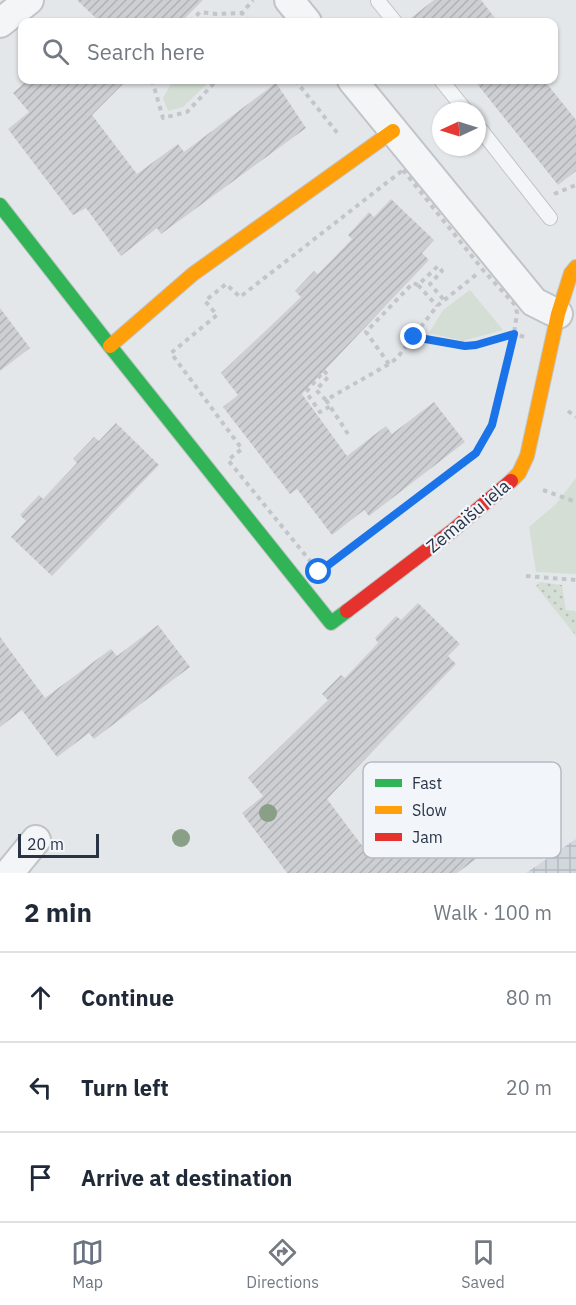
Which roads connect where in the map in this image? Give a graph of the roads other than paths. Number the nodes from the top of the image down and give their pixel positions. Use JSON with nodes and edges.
{"nodes":[{"id":1,"x":29,"y":0,"type":"edge"},
{"id":2,"x":289,"y":0,"type":"edge"},
{"id":3,"x":378,"y":0,"type":"edge"},
{"id":4,"x":304,"y":18,"type":"edge"},
{"id":5,"x":392,"y":18,"type":"edge"},
{"id":6,"x":0,"y":23,"type":"edge"},
{"id":7,"x":355,"y":84,"type":"edge"},
{"id":8,"x":444,"y":84,"type":"edge"},
{"id":9,"x":459,"y":102,"type":"edge"},
{"id":10,"x":393,"y":132,"type":"junction"},
{"id":11,"x":486,"y":136,"type":"edge"},
{"id":12,"x":0,"y":205,"type":"edge"},
{"id":13,"x":550,"y":218,"type":"dead end"},
{"id":14,"x":576,"y":267,"type":"edge"},
{"id":15,"x":558,"y":314,"type":"junction"},
{"id":16,"x":110,"y":346,"type":"junction"},
{"id":17,"x":36,"y":840,"type":"dead end"},
{"id":18,"x":9,"y":873,"type":"edge"}],
"edges":[{"from":1,"to":6,"type":"street"},
{"from":2,"to":4,"type":"street"},
{"from":3,"to":5,"type":"lane"},
{"from":7,"to":10,"type":"street"},
{"from":8,"to":9,"type":"lane"},
{"from":10,"to":15,"type":"street"},
{"from":10,"to":16,"type":"street"},
{"from":11,"to":13,"type":"lane"},
{"from":12,"to":16,"type":"street"},
{"from":14,"to":15,"type":"street","name":"Zemaišu iela"},
{"from":15,"to":16,"type":"street","name":"Zemaišu iela"},
{"from":17,"to":18,"type":"street"}]}
